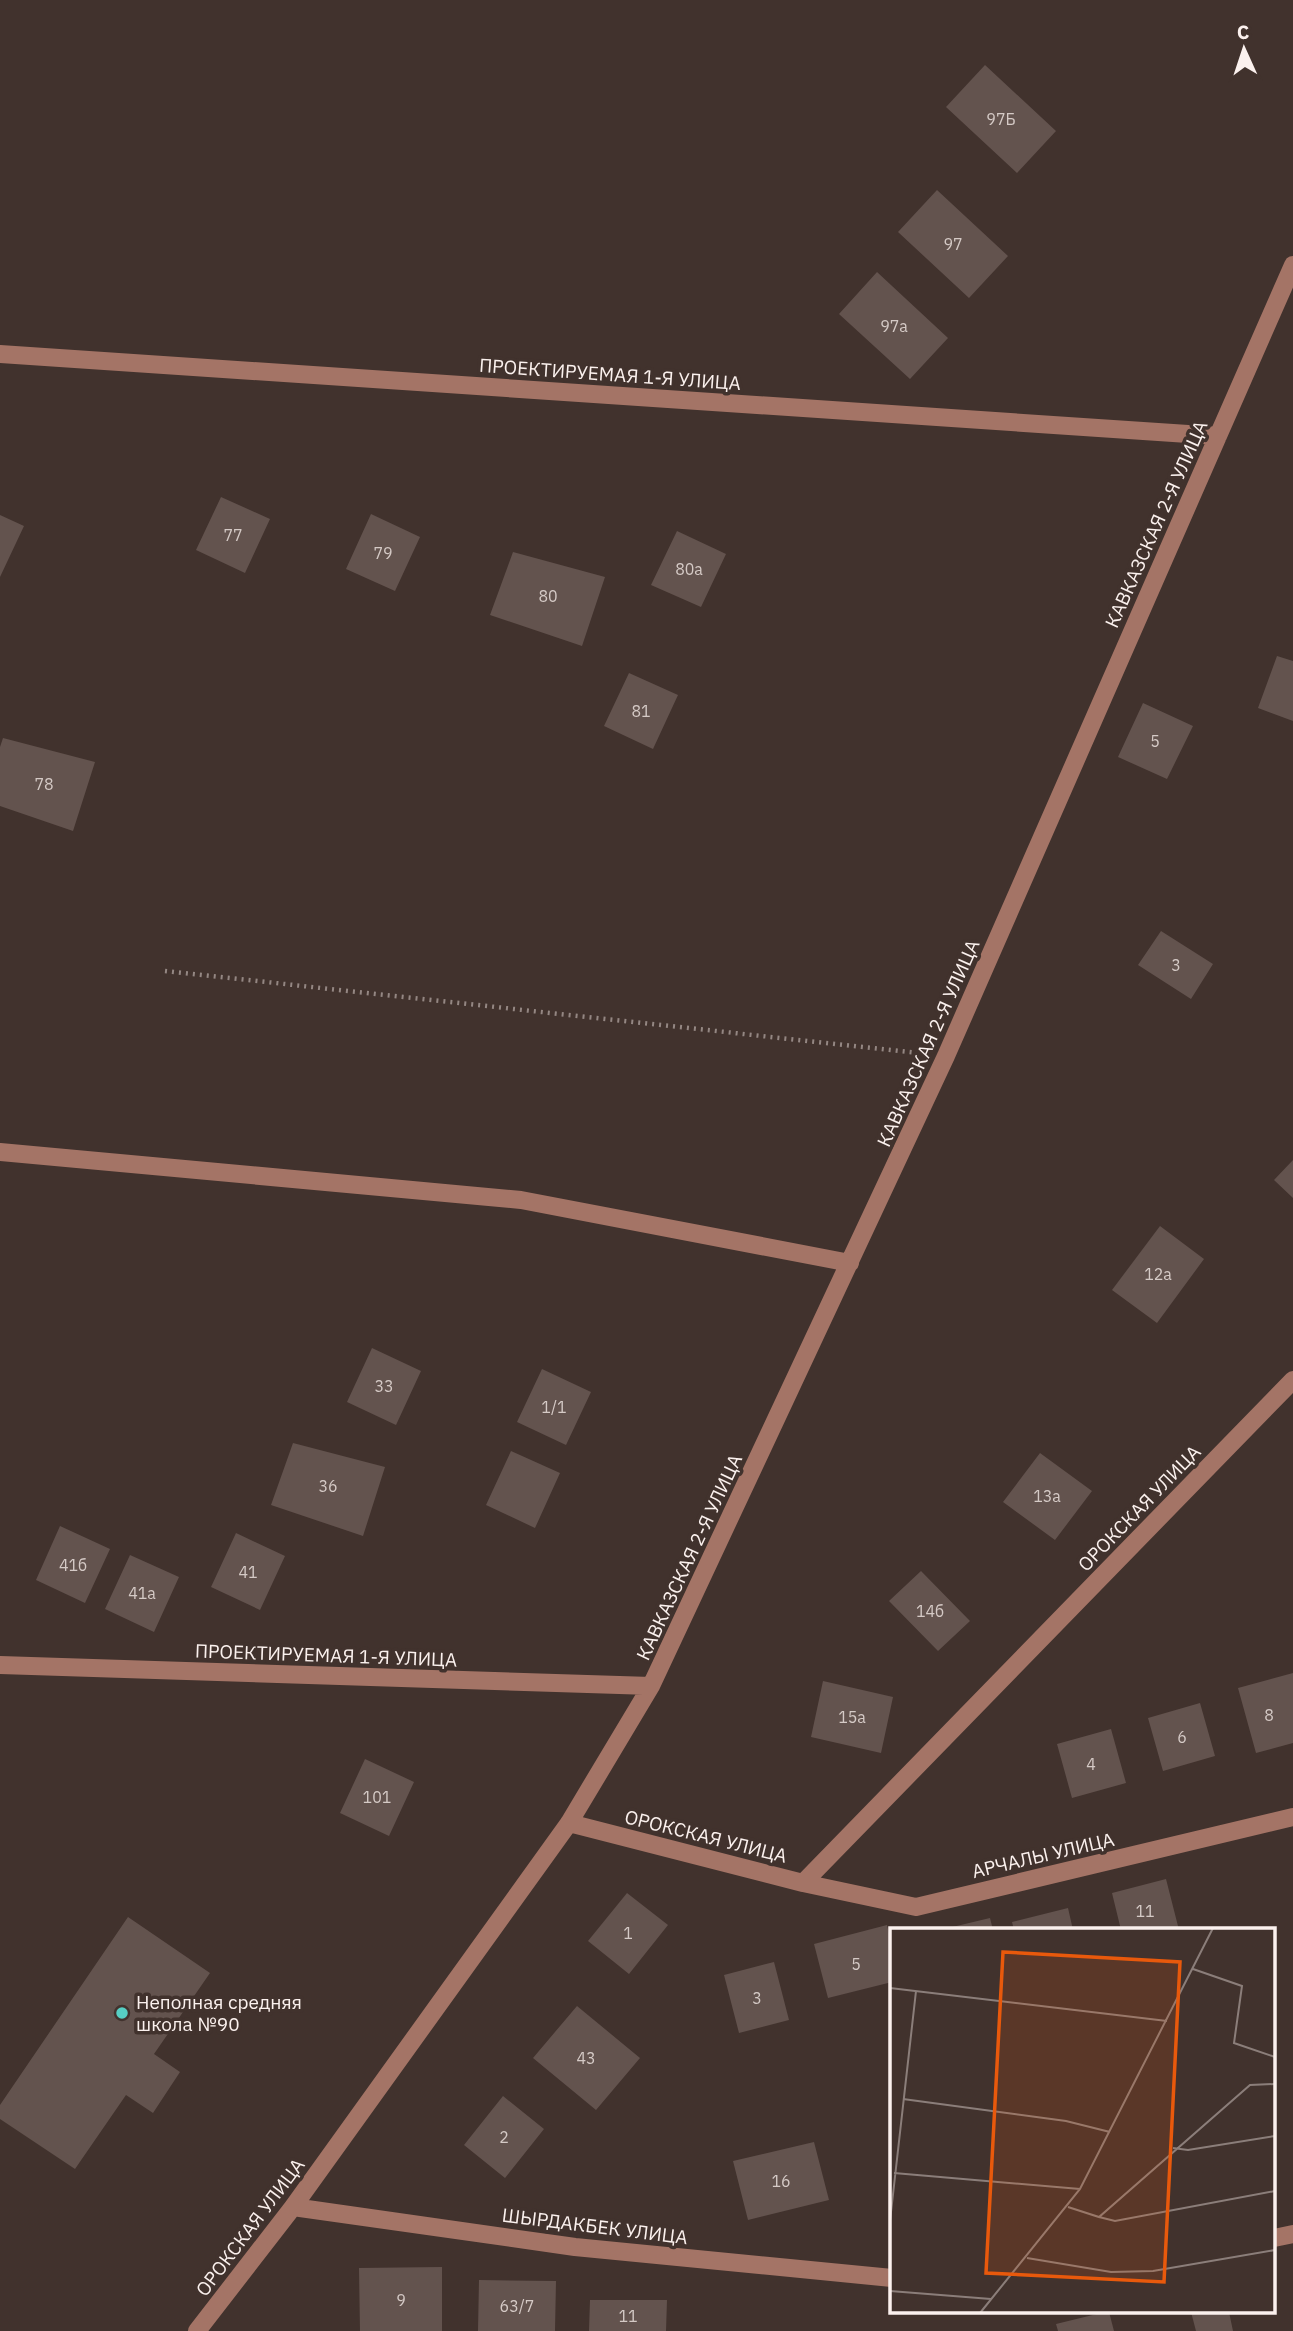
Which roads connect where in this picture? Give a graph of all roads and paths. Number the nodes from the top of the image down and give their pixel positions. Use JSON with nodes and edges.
{"nodes":[{"id":1,"x":1293,"y":265,"type":"edge"},
{"id":2,"x":0,"y":354,"type":"edge"},
{"id":3,"x":1218,"y":436,"type":"junction"},
{"id":4,"x":165,"y":971,"type":"dead end"},
{"id":5,"x":946,"y":1056,"type":"junction"},
{"id":6,"x":0,"y":1152,"type":"edge"},
{"id":7,"x":850,"y":1263,"type":"junction"},
{"id":8,"x":1293,"y":1380,"type":"edge"},
{"id":9,"x":0,"y":1665,"type":"edge"},
{"id":10,"x":651,"y":1686,"type":"junction"},
{"id":11,"x":1293,"y":1817,"type":"edge"},
{"id":12,"x":569,"y":1823,"type":"junction"},
{"id":13,"x":803,"y":1883,"type":"junction"},
{"id":14,"x":293,"y":2207,"type":"junction"},
{"id":15,"x":890,"y":2278,"type":"edge"},
{"id":16,"x":197,"y":2331,"type":"edge"}],
"edges":[{"from":1,"to":3,"type":"street","name":"КАВКАЗСКАЯ 2-Я УЛИЦА"},
{"from":2,"to":3,"type":"street","name":"ПРОЕКТИРУЕМАЯ 1-Я УЛИЦА"},
{"from":3,"to":5,"type":"street","name":"КАВКАЗСКАЯ 2-Я УЛИЦА"},
{"from":4,"to":5,"type":"path"},
{"from":5,"to":7,"type":"street","name":"КАВКАЗСКАЯ 2-Я УЛИЦА"},
{"from":6,"to":7,"type":"street"},
{"from":7,"to":10,"type":"street","name":"КАВКАЗСКАЯ 2-Я УЛИЦА"},
{"from":8,"to":13,"type":"street","name":"ОРОКСКАЯ УЛИЦА"},
{"from":9,"to":10,"type":"street","name":"ПРОЕКТИРУЕМАЯ 1-Я УЛИЦА"},
{"from":10,"to":12,"type":"street","name":"КАВКАЗСКАЯ 2-Я УЛИЦА"},
{"from":11,"to":13,"type":"street","name":"АРЧАЛЫ УЛИЦА"},
{"from":12,"to":13,"type":"street","name":"ОРОКСКАЯ УЛИЦА"},
{"from":12,"to":14,"type":"street","name":"ОРОКСКАЯ УЛИЦА"},
{"from":14,"to":15,"type":"street","name":"ШЫРДАКБЕК УЛИЦА"},
{"from":14,"to":16,"type":"street","name":"ОРОКСКАЯ УЛИЦА"}]}
